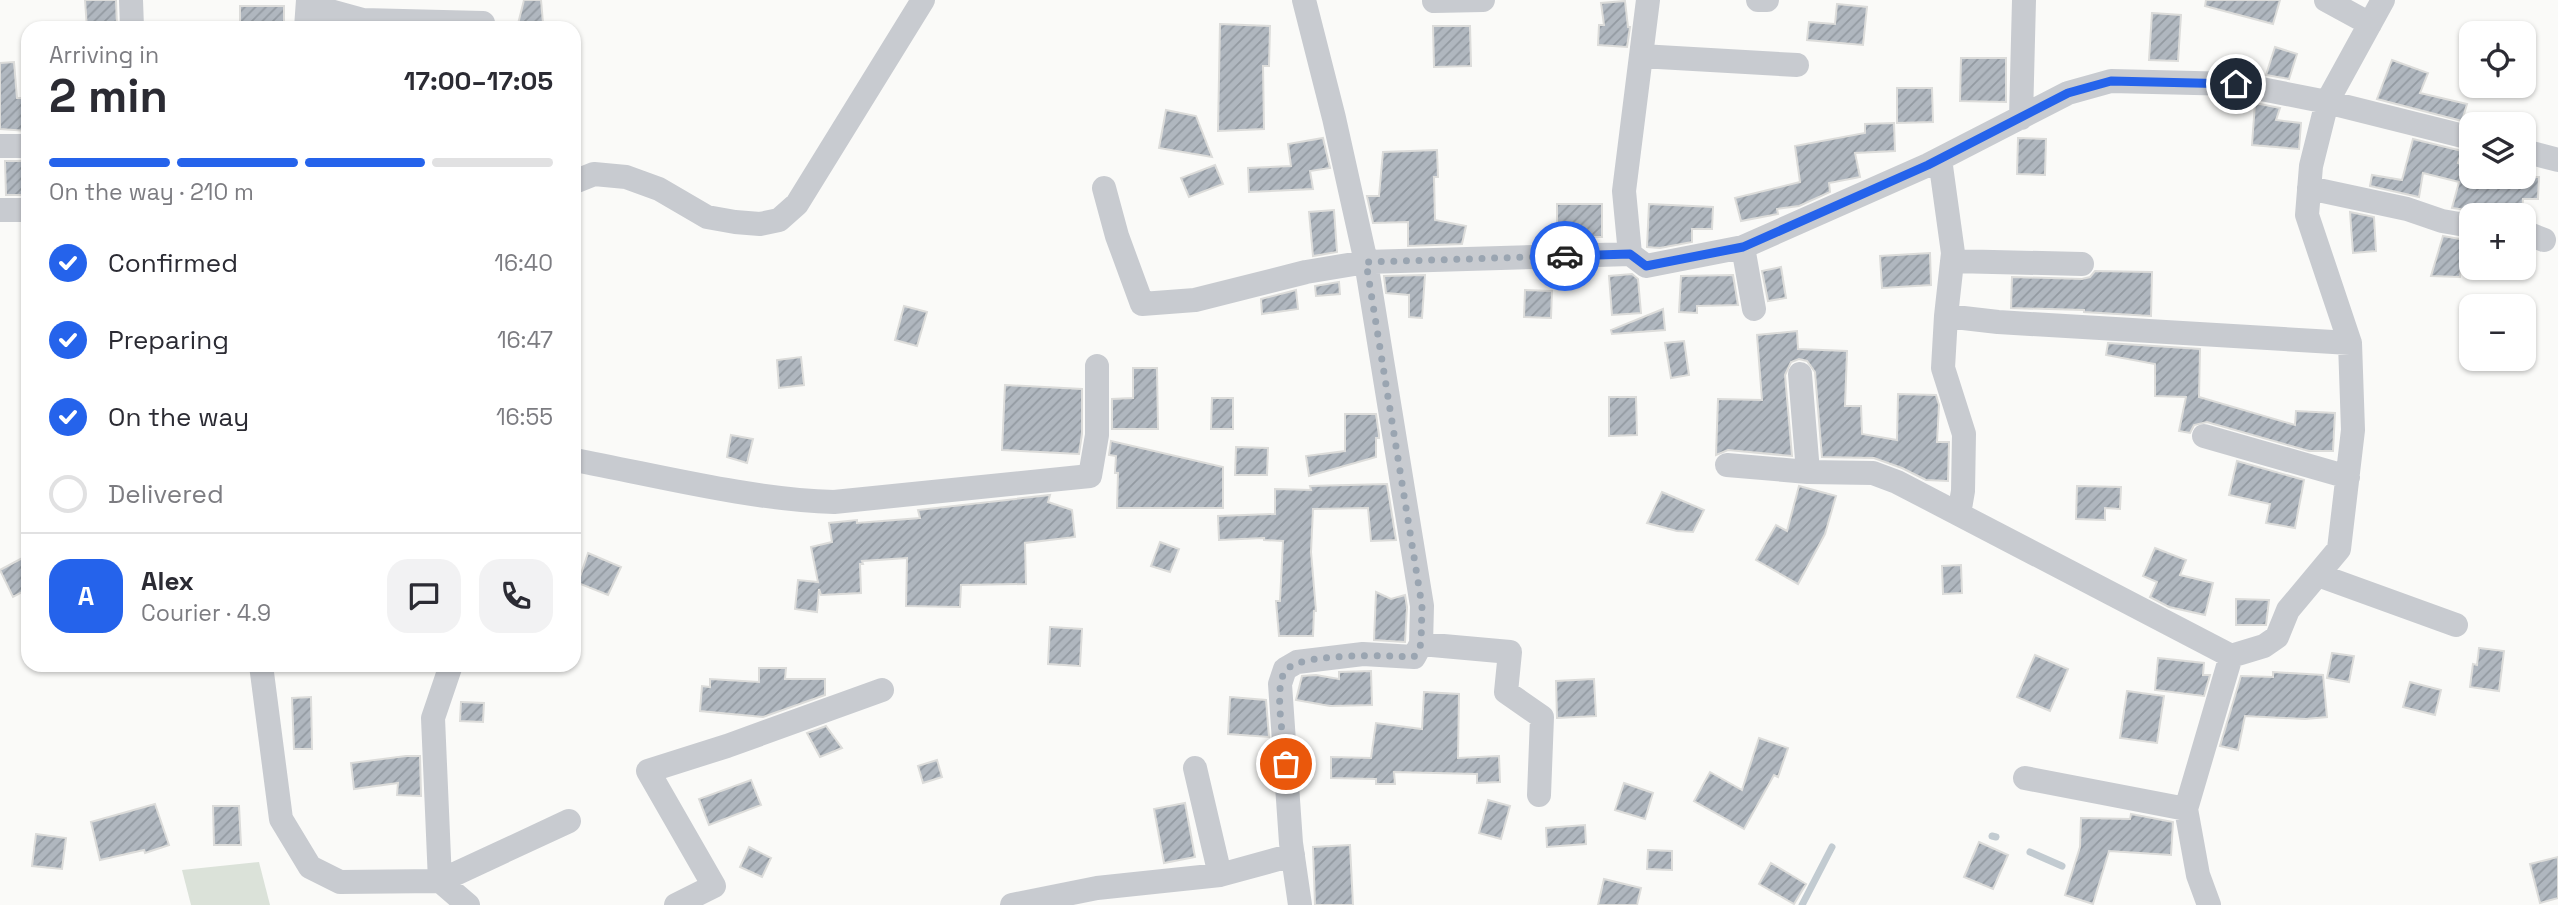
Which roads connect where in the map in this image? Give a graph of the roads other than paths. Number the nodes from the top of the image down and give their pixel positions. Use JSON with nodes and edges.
{"nodes":[{"id":1,"x":131,"y":0,"type":"edge"},
{"id":2,"x":923,"y":0,"type":"edge"},
{"id":3,"x":1304,"y":0,"type":"edge"},
{"id":4,"x":1483,"y":0,"type":"edge"},
{"id":5,"x":1648,"y":0,"type":"edge"},
{"id":6,"x":1758,"y":0,"type":"edge"},
{"id":7,"x":1768,"y":0,"type":"edge"},
{"id":8,"x":2024,"y":0,"type":"edge"},
{"id":9,"x":2326,"y":0,"type":"edge"},
{"id":10,"x":2383,"y":0,"type":"edge"},
{"id":11,"x":1434,"y":1,"type":"edge"},
{"id":12,"x":307,"y":11,"type":"edge"},
{"id":13,"x":132,"y":21,"type":"edge"},
{"id":14,"x":403,"y":21,"type":"edge"},
{"id":15,"x":2370,"y":24,"type":"junction"},
{"id":16,"x":1641,"y":56,"type":"junction"},
{"id":17,"x":1797,"y":65,"type":"dead end"},
{"id":18,"x":2327,"y":102,"type":"junction"},
{"id":19,"x":2021,"y":118,"type":"junction"},
{"id":20,"x":2459,"y":135,"type":"edge"},
{"id":21,"x":0,"y":146,"type":"edge"},
{"id":22,"x":21,"y":146,"type":"edge"},
{"id":23,"x":2536,"y":154,"type":"edge"},
{"id":24,"x":1940,"y":159,"type":"junction"},
{"id":25,"x":2558,"y":160,"type":"edge"},
{"id":26,"x":581,"y":179,"type":"edge"},
{"id":27,"x":1104,"y":188,"type":"dead end"},
{"id":28,"x":2309,"y":188,"type":"junction"},
{"id":29,"x":0,"y":210,"type":"edge"},
{"id":30,"x":21,"y":210,"type":"edge"},
{"id":31,"x":2459,"y":224,"type":"edge"},
{"id":32,"x":1743,"y":247,"type":"junction"},
{"id":33,"x":1630,"y":254,"type":"junction"},
{"id":34,"x":1952,"y":261,"type":"junction"},
{"id":35,"x":1366,"y":262,"type":"junction"},
{"id":36,"x":2082,"y":264,"type":"dead end"},
{"id":37,"x":1754,"y":309,"type":"dead end"},
{"id":38,"x":1946,"y":316,"type":"junction"},
{"id":39,"x":2350,"y":343,"type":"junction"},
{"id":40,"x":1097,"y":366,"type":"dead end"},
{"id":41,"x":1800,"y":374,"type":"dead end"},
{"id":42,"x":2204,"y":436,"type":"dead end"},
{"id":43,"x":581,"y":461,"type":"edge"},
{"id":44,"x":1727,"y":465,"type":"dead end"},
{"id":45,"x":1808,"y":472,"type":"junction"},
{"id":46,"x":2348,"y":477,"type":"junction"},
{"id":47,"x":1959,"y":514,"type":"junction"},
{"id":48,"x":2318,"y":575,"type":"junction"},
{"id":49,"x":2456,"y":625,"type":"dead end"},
{"id":50,"x":1421,"y":644,"type":"junction"},
{"id":51,"x":2231,"y":656,"type":"junction"},
{"id":52,"x":449,"y":672,"type":"edge"},
{"id":53,"x":263,"y":676,"type":"edge"},
{"id":54,"x":882,"y":690,"type":"dead end"},
{"id":55,"x":1195,"y":768,"type":"dead end"},
{"id":56,"x":2025,"y":778,"type":"dead end"},
{"id":57,"x":1539,"y":795,"type":"dead end"},
{"id":58,"x":2186,"y":809,"type":"junction"},
{"id":59,"x":569,"y":821,"type":"dead end"},
{"id":60,"x":1293,"y":855,"type":"junction"},
{"id":61,"x":1220,"y":875,"type":"junction"},
{"id":62,"x":440,"y":881,"type":"junction"},
{"id":63,"x":370,"y":894,"type":"edge"},
{"id":64,"x":468,"y":905,"type":"edge"},
{"id":65,"x":676,"y":905,"type":"edge"},
{"id":66,"x":1012,"y":905,"type":"edge"},
{"id":67,"x":1300,"y":905,"type":"edge"},
{"id":68,"x":2209,"y":905,"type":"edge"}],
"edges":[{"from":1,"to":13,"type":"street"},
{"from":2,"to":26,"type":"street"},
{"from":3,"to":35,"type":"street"},
{"from":4,"to":11,"type":"street"},
{"from":5,"to":16,"type":"street"},
{"from":6,"to":7,"type":"street"},
{"from":8,"to":19,"type":"street"},
{"from":9,"to":15,"type":"street"},
{"from":10,"to":15,"type":"street"},
{"from":12,"to":14,"type":"street"},
{"from":15,"to":18,"type":"street"},
{"from":16,"to":17,"type":"street"},
{"from":16,"to":33,"type":"street"},
{"from":18,"to":19,"type":"street"},
{"from":18,"to":20,"type":"street"},
{"from":18,"to":28,"type":"street"},
{"from":19,"to":24,"type":"street"},
{"from":21,"to":22,"type":"street"},
{"from":23,"to":25,"type":"street"},
{"from":24,"to":32,"type":"street"},
{"from":24,"to":34,"type":"street"},
{"from":27,"to":35,"type":"street"},
{"from":28,"to":31,"type":"street"},
{"from":28,"to":39,"type":"street"},
{"from":29,"to":30,"type":"street"},
{"from":32,"to":33,"type":"street"},
{"from":32,"to":37,"type":"street"},
{"from":33,"to":35,"type":"street"},
{"from":34,"to":36,"type":"street"},
{"from":34,"to":38,"type":"street"},
{"from":35,"to":50,"type":"street"},
{"from":38,"to":39,"type":"street"},
{"from":38,"to":47,"type":"street"},
{"from":39,"to":46,"type":"street"},
{"from":40,"to":43,"type":"street"},
{"from":41,"to":45,"type":"street"},
{"from":42,"to":46,"type":"street"},
{"from":44,"to":45,"type":"street"},
{"from":45,"to":47,"type":"street"},
{"from":46,"to":48,"type":"street"},
{"from":47,"to":51,"type":"street"},
{"from":48,"to":49,"type":"street"},
{"from":48,"to":51,"type":"street"},
{"from":50,"to":57,"type":"street"},
{"from":50,"to":60,"type":"street"},
{"from":51,"to":58,"type":"street"},
{"from":52,"to":62,"type":"street"},
{"from":53,"to":63,"type":"street"},
{"from":54,"to":65,"type":"street"},
{"from":55,"to":61,"type":"street"},
{"from":56,"to":58,"type":"street"},
{"from":58,"to":68,"type":"street"},
{"from":59,"to":62,"type":"street"},
{"from":60,"to":61,"type":"street"},
{"from":60,"to":67,"type":"street"},
{"from":61,"to":66,"type":"street"},
{"from":62,"to":63,"type":"street"},
{"from":62,"to":64,"type":"street"}]}
